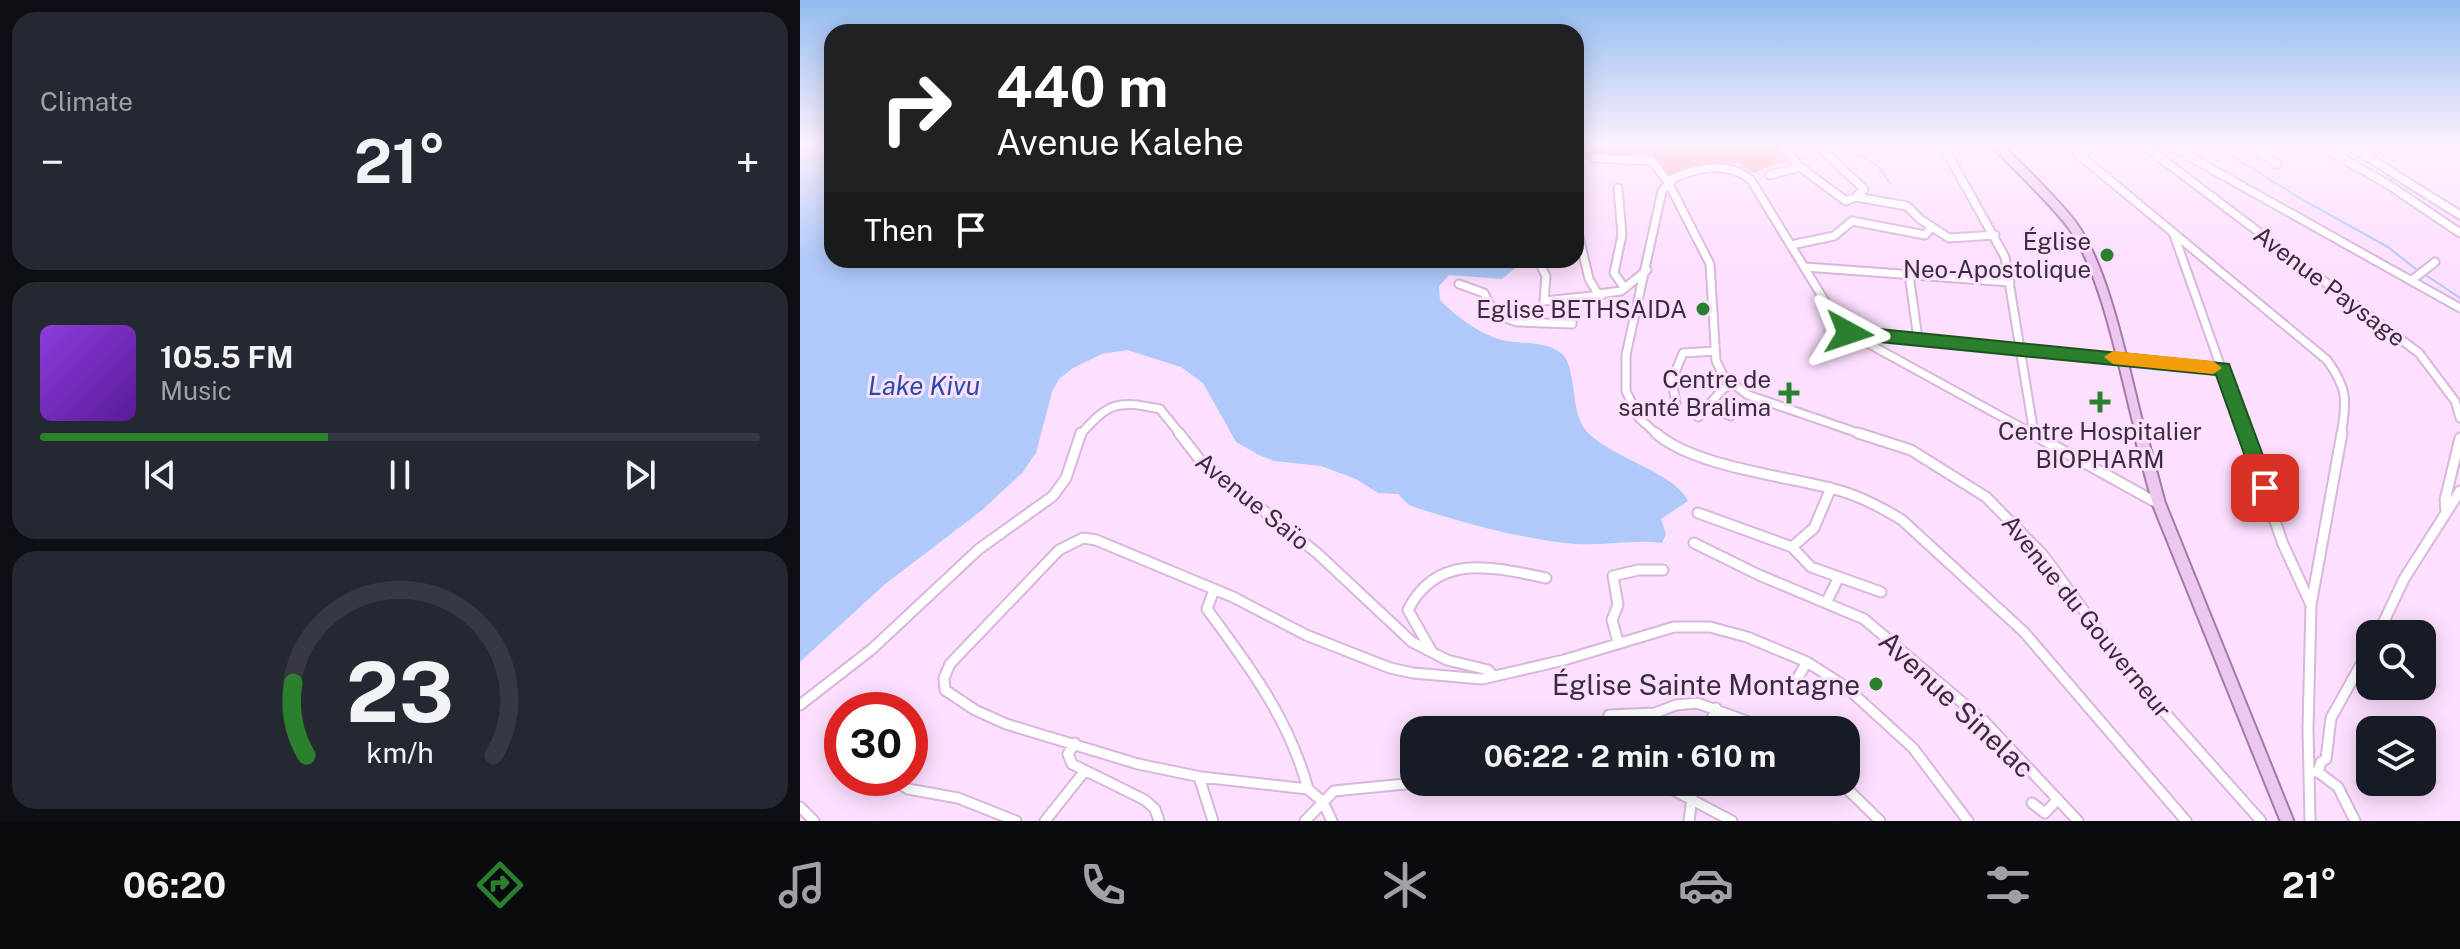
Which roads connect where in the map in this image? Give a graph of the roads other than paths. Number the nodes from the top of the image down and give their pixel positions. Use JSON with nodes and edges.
{"nodes":[{"id":1,"x":1668,"y":182,"type":"edge"},
{"id":2,"x":1670,"y":182,"type":"edge"},
{"id":3,"x":1752,"y":182,"type":"edge"},
{"id":4,"x":1821,"y":182,"type":"edge"},
{"id":5,"x":1857,"y":182,"type":"edge"},
{"id":6,"x":1964,"y":182,"type":"edge"},
{"id":7,"x":2032,"y":182,"type":"edge"},
{"id":8,"x":2113,"y":182,"type":"edge"},
{"id":9,"x":2193,"y":182,"type":"edge"},
{"id":10,"x":2236,"y":182,"type":"edge"},
{"id":11,"x":2384,"y":182,"type":"edge"},
{"id":12,"x":2408,"y":182,"type":"edge"},
{"id":13,"x":1618,"y":188,"type":"dead end"},
{"id":14,"x":1856,"y":197,"type":"junction"},
{"id":15,"x":2460,"y":215,"type":"edge"},
{"id":16,"x":1932,"y":227,"type":"junction"},
{"id":17,"x":2173,"y":232,"type":"junction"},
{"id":18,"x":2460,"y":233,"type":"edge"},
{"id":19,"x":1995,"y":235,"type":"junction"},
{"id":20,"x":1791,"y":245,"type":"junction"},
{"id":21,"x":1584,"y":248,"type":"edge"},
{"id":22,"x":2195,"y":251,"type":"junction"},
{"id":23,"x":2181,"y":252,"type":"junction"},
{"id":24,"x":2435,"y":262,"type":"dead end"},
{"id":25,"x":1805,"y":267,"type":"junction"},
{"id":26,"x":1542,"y":268,"type":"dead end"},
{"id":27,"x":1647,"y":270,"type":"junction"},
{"id":28,"x":1909,"y":274,"type":"junction"},
{"id":29,"x":2412,"y":280,"type":"junction"},
{"id":30,"x":2010,"y":282,"type":"junction"},
{"id":31,"x":1459,"y":284,"type":"dead end"},
{"id":32,"x":1624,"y":287,"type":"junction"},
{"id":33,"x":1602,"y":295,"type":"junction"},
{"id":34,"x":1573,"y":298,"type":"junction"},
{"id":35,"x":2460,"y":308,"type":"edge"},
{"id":36,"x":1849,"y":333,"type":"junction"},
{"id":37,"x":1918,"y":339,"type":"junction"},
{"id":38,"x":2020,"y":349,"type":"junction"},
{"id":39,"x":1715,"y":351,"type":"junction"},
{"id":40,"x":2120,"y":358,"type":"junction"},
{"id":41,"x":2222,"y":369,"type":"junction"},
{"id":42,"x":1732,"y":384,"type":"junction"},
{"id":43,"x":1676,"y":404,"type":"dead end"},
{"id":44,"x":1706,"y":407,"type":"junction"},
{"id":45,"x":1731,"y":416,"type":"dead end"},
{"id":46,"x":1698,"y":417,"type":"dead end"},
{"id":47,"x":2460,"y":418,"type":"edge"},
{"id":48,"x":2034,"y":434,"type":"junction"},
{"id":49,"x":2460,"y":438,"type":"edge"},
{"id":50,"x":1831,"y":488,"type":"junction"},
{"id":51,"x":2460,"y":491,"type":"edge"},
{"id":52,"x":2159,"y":504,"type":"junction"},
{"id":53,"x":1698,"y":513,"type":"dead end"},
{"id":54,"x":2446,"y":513,"type":"junction"},
{"id":55,"x":1694,"y":543,"type":"dead end"},
{"id":56,"x":1792,"y":547,"type":"junction"},
{"id":57,"x":1663,"y":570,"type":"dead end"},
{"id":58,"x":1546,"y":578,"type":"dead end"},
{"id":59,"x":1838,"y":579,"type":"junction"},
{"id":60,"x":1214,"y":590,"type":"junction"},
{"id":61,"x":1881,"y":592,"type":"dead end"},
{"id":62,"x":1827,"y":601,"type":"junction"},
{"id":63,"x":2311,"y":605,"type":"junction"},
{"id":64,"x":2385,"y":620,"type":"edge"},
{"id":65,"x":1618,"y":642,"type":"junction"},
{"id":66,"x":1433,"y":653,"type":"junction"},
{"id":67,"x":1807,"y":662,"type":"junction"},
{"id":68,"x":2356,"y":673,"type":"edge"},
{"id":69,"x":1493,"y":676,"type":"junction"},
{"id":70,"x":1797,"y":679,"type":"dead end"},
{"id":71,"x":800,"y":705,"type":"edge"},
{"id":72,"x":1716,"y":708,"type":"junction"},
{"id":73,"x":1609,"y":715,"type":"dead end"},
{"id":74,"x":1713,"y":716,"type":"edge"},
{"id":75,"x":1735,"y":716,"type":"edge"},
{"id":76,"x":1075,"y":743,"type":"junction"},
{"id":77,"x":1084,"y":772,"type":"junction"},
{"id":78,"x":2313,"y":772,"type":"junction"},
{"id":79,"x":1199,"y":777,"type":"junction"},
{"id":80,"x":1400,"y":784,"type":"edge"},
{"id":81,"x":1308,"y":789,"type":"junction"},
{"id":82,"x":928,"y":793,"type":"edge"},
{"id":83,"x":1854,"y":796,"type":"edge"},
{"id":84,"x":1691,"y":797,"type":"joint"},
{"id":85,"x":2058,"y":799,"type":"junction"},
{"id":86,"x":1323,"y":802,"type":"junction"},
{"id":87,"x":2032,"y":803,"type":"dead end"},
{"id":88,"x":800,"y":807,"type":"edge"},
{"id":89,"x":2309,"y":817,"type":"edge"},
{"id":90,"x":2261,"y":820,"type":"edge"},
{"id":91,"x":814,"y":821,"type":"edge"},
{"id":92,"x":1016,"y":821,"type":"edge"},
{"id":93,"x":1045,"y":821,"type":"edge"},
{"id":94,"x":1159,"y":821,"type":"edge"},
{"id":95,"x":1213,"y":821,"type":"edge"},
{"id":96,"x":1305,"y":821,"type":"edge"},
{"id":97,"x":1332,"y":821,"type":"edge"},
{"id":98,"x":1689,"y":821,"type":"edge"},
{"id":99,"x":1732,"y":821,"type":"edge"},
{"id":100,"x":1880,"y":821,"type":"edge"},
{"id":101,"x":1968,"y":821,"type":"edge"},
{"id":102,"x":2078,"y":821,"type":"edge"},
{"id":103,"x":2186,"y":821,"type":"edge"},
{"id":104,"x":2287,"y":821,"type":"edge"},
{"id":105,"x":2355,"y":821,"type":"edge"}],
"edges":[{"from":1,"to":27,"type":"street"},
{"from":2,"to":39,"type":"street"},
{"from":3,"to":20,"type":"street"},
{"from":4,"to":14,"type":"street"},
{"from":5,"to":14,"type":"street"},
{"from":6,"to":19,"type":"street"},
{"from":7,"to":40,"type":"main road"},
{"from":8,"to":17,"type":"street"},
{"from":9,"to":47,"type":"street","name":"Avenue Paysage"},
{"from":10,"to":29,"type":"street"},
{"from":11,"to":18,"type":"street"},
{"from":12,"to":15,"type":"street"},
{"from":13,"to":32,"type":"street"},
{"from":14,"to":16,"type":"street"},
{"from":16,"to":19,"type":"street"},
{"from":16,"to":20,"type":"street"},
{"from":17,"to":22,"type":"street"},
{"from":17,"to":23,"type":"street"},
{"from":19,"to":30,"type":"street"},
{"from":20,"to":25,"type":"street"},
{"from":21,"to":33,"type":"street"},
{"from":22,"to":23,"type":"street"},
{"from":22,"to":63,"type":"street"},
{"from":23,"to":41,"type":"street"},
{"from":24,"to":29,"type":"street"},
{"from":25,"to":28,"type":"street"},
{"from":25,"to":36,"type":"street"},
{"from":26,"to":34,"type":"street"},
{"from":27,"to":32,"type":"street"},
{"from":27,"to":50,"type":"street"},
{"from":28,"to":30,"type":"street"},
{"from":28,"to":37,"type":"street"},
{"from":29,"to":35,"type":"street"},
{"from":30,"to":38,"type":"street"},
{"from":31,"to":34,"type":"street"},
{"from":32,"to":33,"type":"street"},
{"from":33,"to":34,"type":"street"},
{"from":36,"to":37,"type":"street"},
{"from":36,"to":48,"type":"street"},
{"from":37,"to":38,"type":"street"},
{"from":38,"to":40,"type":"street"},
{"from":38,"to":48,"type":"street"},
{"from":39,"to":42,"type":"street"},
{"from":39,"to":43,"type":"street"},
{"from":40,"to":41,"type":"street"},
{"from":40,"to":52,"type":"main road"},
{"from":41,"to":63,"type":"street"},
{"from":42,"to":44,"type":"street"},
{"from":42,"to":90,"type":"street","name":"Avenue du Gouverneur"},
{"from":44,"to":45,"type":"street"},
{"from":44,"to":46,"type":"street"},
{"from":48,"to":52,"type":"street"},
{"from":49,"to":54,"type":"street"},
{"from":50,"to":56,"type":"street"},
{"from":50,"to":103,"type":"street"},
{"from":51,"to":54,"type":"street"},
{"from":52,"to":104,"type":"main road"},
{"from":53,"to":56,"type":"street"},
{"from":54,"to":64,"type":"street"},
{"from":55,"to":62,"type":"street","name":"Avenue Sinelac"},
{"from":56,"to":59,"type":"street"},
{"from":57,"to":65,"type":"street"},
{"from":58,"to":66,"type":"street"},
{"from":59,"to":61,"type":"street"},
{"from":59,"to":62,"type":"street"},
{"from":60,"to":69,"type":"street"},
{"from":60,"to":76,"type":"street"},
{"from":60,"to":81,"type":"street"},
{"from":62,"to":85,"type":"street","name":"Avenue Sinelac"},
{"from":63,"to":78,"type":"street"},
{"from":65,"to":67,"type":"street"},
{"from":65,"to":69,"type":"street"},
{"from":66,"to":69,"type":"street","name":"Avenue Saïo"},
{"from":66,"to":71,"type":"street","name":"Avenue Saïo"},
{"from":67,"to":70,"type":"street"},
{"from":67,"to":101,"type":"street"},
{"from":68,"to":78,"type":"street"},
{"from":72,"to":73,"type":"street"},
{"from":72,"to":74,"type":"street"},
{"from":72,"to":75,"type":"street"},
{"from":76,"to":77,"type":"street"},
{"from":76,"to":79,"type":"street"},
{"from":77,"to":93,"type":"street"},
{"from":77,"to":94,"type":"street"},
{"from":78,"to":89,"type":"street"},
{"from":78,"to":105,"type":"street"},
{"from":79,"to":81,"type":"street"},
{"from":79,"to":95,"type":"street"},
{"from":80,"to":86,"type":"street"},
{"from":81,"to":86,"type":"street"},
{"from":82,"to":92,"type":"street"},
{"from":83,"to":100,"type":"street"},
{"from":84,"to":98,"type":"street"},
{"from":84,"to":99,"type":"street"},
{"from":85,"to":87,"type":"street"},
{"from":85,"to":102,"type":"street","name":"Avenue Sinelac"},
{"from":86,"to":96,"type":"street"},
{"from":86,"to":97,"type":"street"},
{"from":88,"to":91,"type":"street"}]}
